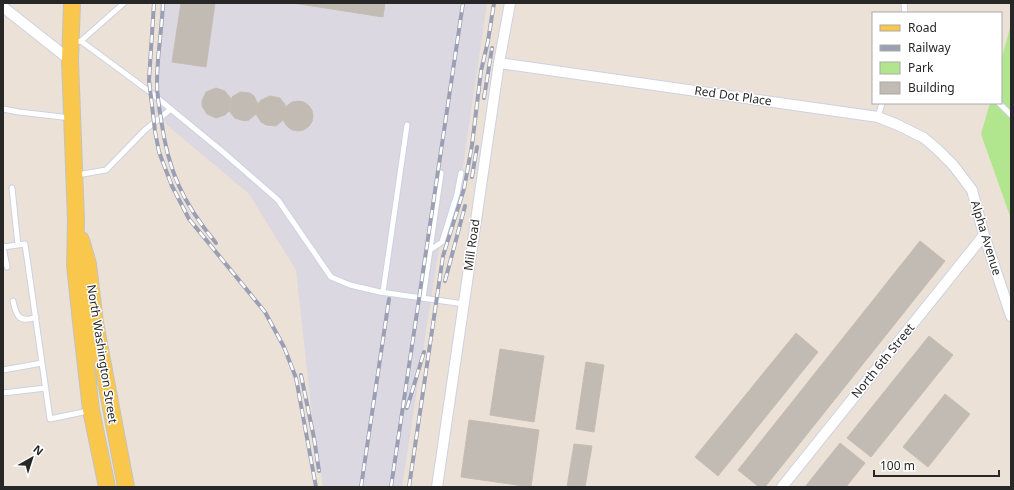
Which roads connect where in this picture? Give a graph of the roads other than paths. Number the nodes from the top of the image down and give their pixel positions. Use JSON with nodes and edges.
{"nodes":[{"id":1,"x":72,"y":3,"type":"edge"},
{"id":2,"x":124,"y":3,"type":"edge"},
{"id":3,"x":510,"y":3,"type":"edge"},
{"id":4,"x":3,"y":7,"type":"edge"},
{"id":5,"x":76,"y":42,"type":"junction"},
{"id":6,"x":70,"y":60,"type":"junction"},
{"id":7,"x":499,"y":63,"type":"junction"},
{"id":8,"x":882,"y":104,"type":"edge"},
{"id":9,"x":1000,"y":104,"type":"edge"},
{"id":10,"x":3,"y":109,"type":"edge"},
{"id":11,"x":171,"y":110,"type":"junction"},
{"id":12,"x":1011,"y":115,"type":"edge"},
{"id":13,"x":878,"y":117,"type":"junction"},
{"id":14,"x":72,"y":118,"type":"junction"},
{"id":15,"x":407,"y":125,"type":"dead end"},
{"id":16,"x":953,"y":165,"type":"joint"},
{"id":17,"x":441,"y":173,"type":"dead end"},
{"id":18,"x":461,"y":173,"type":"dead end"},
{"id":19,"x":74,"y":175,"type":"junction"},
{"id":20,"x":12,"y":188,"type":"dead end"},
{"id":21,"x":76,"y":221,"type":"junction"},
{"id":22,"x":984,"y":235,"type":"junction"},
{"id":23,"x":18,"y":244,"type":"junction"},
{"id":24,"x":3,"y":247,"type":"edge"},
{"id":25,"x":430,"y":250,"type":"junction"},
{"id":26,"x":7,"y":267,"type":"dead end"},
{"id":27,"x":383,"y":292,"type":"junction"},
{"id":28,"x":423,"y":298,"type":"junction"},
{"id":29,"x":13,"y":301,"type":"dead end"},
{"id":30,"x":464,"y":304,"type":"junction"},
{"id":31,"x":1011,"y":316,"type":"edge"},
{"id":32,"x":36,"y":317,"type":"junction"},
{"id":33,"x":42,"y":363,"type":"junction"},
{"id":34,"x":3,"y":370,"type":"edge"},
{"id":35,"x":46,"y":388,"type":"junction"},
{"id":36,"x":3,"y":393,"type":"edge"},
{"id":37,"x":91,"y":410,"type":"junction"},
{"id":38,"x":107,"y":487,"type":"edge"},
{"id":39,"x":126,"y":487,"type":"edge"},
{"id":40,"x":437,"y":487,"type":"edge"},
{"id":41,"x":782,"y":487,"type":"edge"}],
"edges":[{"from":1,"to":5,"type":"main road","name":"North Washington Street"},
{"from":2,"to":5,"type":"lane"},
{"from":3,"to":7,"type":"street","name":"Mill Road"},
{"from":4,"to":6,"type":"street"},
{"from":5,"to":6,"type":"main road","name":"North Washington Street"},
{"from":5,"to":11,"type":"lane"},
{"from":6,"to":14,"type":"main road","name":"North Washington Street"},
{"from":7,"to":13,"type":"street","name":"Red Dot Place"},
{"from":7,"to":30,"type":"street","name":"Mill Road"},
{"from":8,"to":13,"type":"lane"},
{"from":9,"to":12,"type":"lane"},
{"from":10,"to":14,"type":"lane"},
{"from":11,"to":19,"type":"lane"},
{"from":11,"to":27,"type":"lane"},
{"from":13,"to":16,"type":"street","name":"Red Dot Place"},
{"from":14,"to":19,"type":"main road","name":"North Washington Street"},
{"from":15,"to":27,"type":"lane"},
{"from":16,"to":22,"type":"street","name":"Alpha Avenue"},
{"from":17,"to":25,"type":"lane"},
{"from":18,"to":25,"type":"lane"},
{"from":19,"to":21,"type":"main road","name":"North Washington Street"},
{"from":20,"to":23,"type":"lane"},
{"from":21,"to":37,"type":"main road","name":"North Washington Street"},
{"from":21,"to":39,"type":"main road","name":"North Washington Street"},
{"from":22,"to":31,"type":"street","name":"Alpha Avenue"},
{"from":22,"to":41,"type":"street","name":"North 6th Street"},
{"from":23,"to":24,"type":"lane"},
{"from":23,"to":32,"type":"lane"},
{"from":24,"to":26,"type":"lane"},
{"from":25,"to":28,"type":"lane"},
{"from":27,"to":28,"type":"lane"},
{"from":28,"to":30,"type":"lane"},
{"from":29,"to":32,"type":"lane"},
{"from":30,"to":40,"type":"street","name":"Mill Road"},
{"from":32,"to":33,"type":"lane"},
{"from":33,"to":34,"type":"lane"},
{"from":33,"to":35,"type":"lane"},
{"from":35,"to":36,"type":"lane"},
{"from":35,"to":37,"type":"lane"},
{"from":37,"to":38,"type":"main road","name":"North Washington Street"}]}
